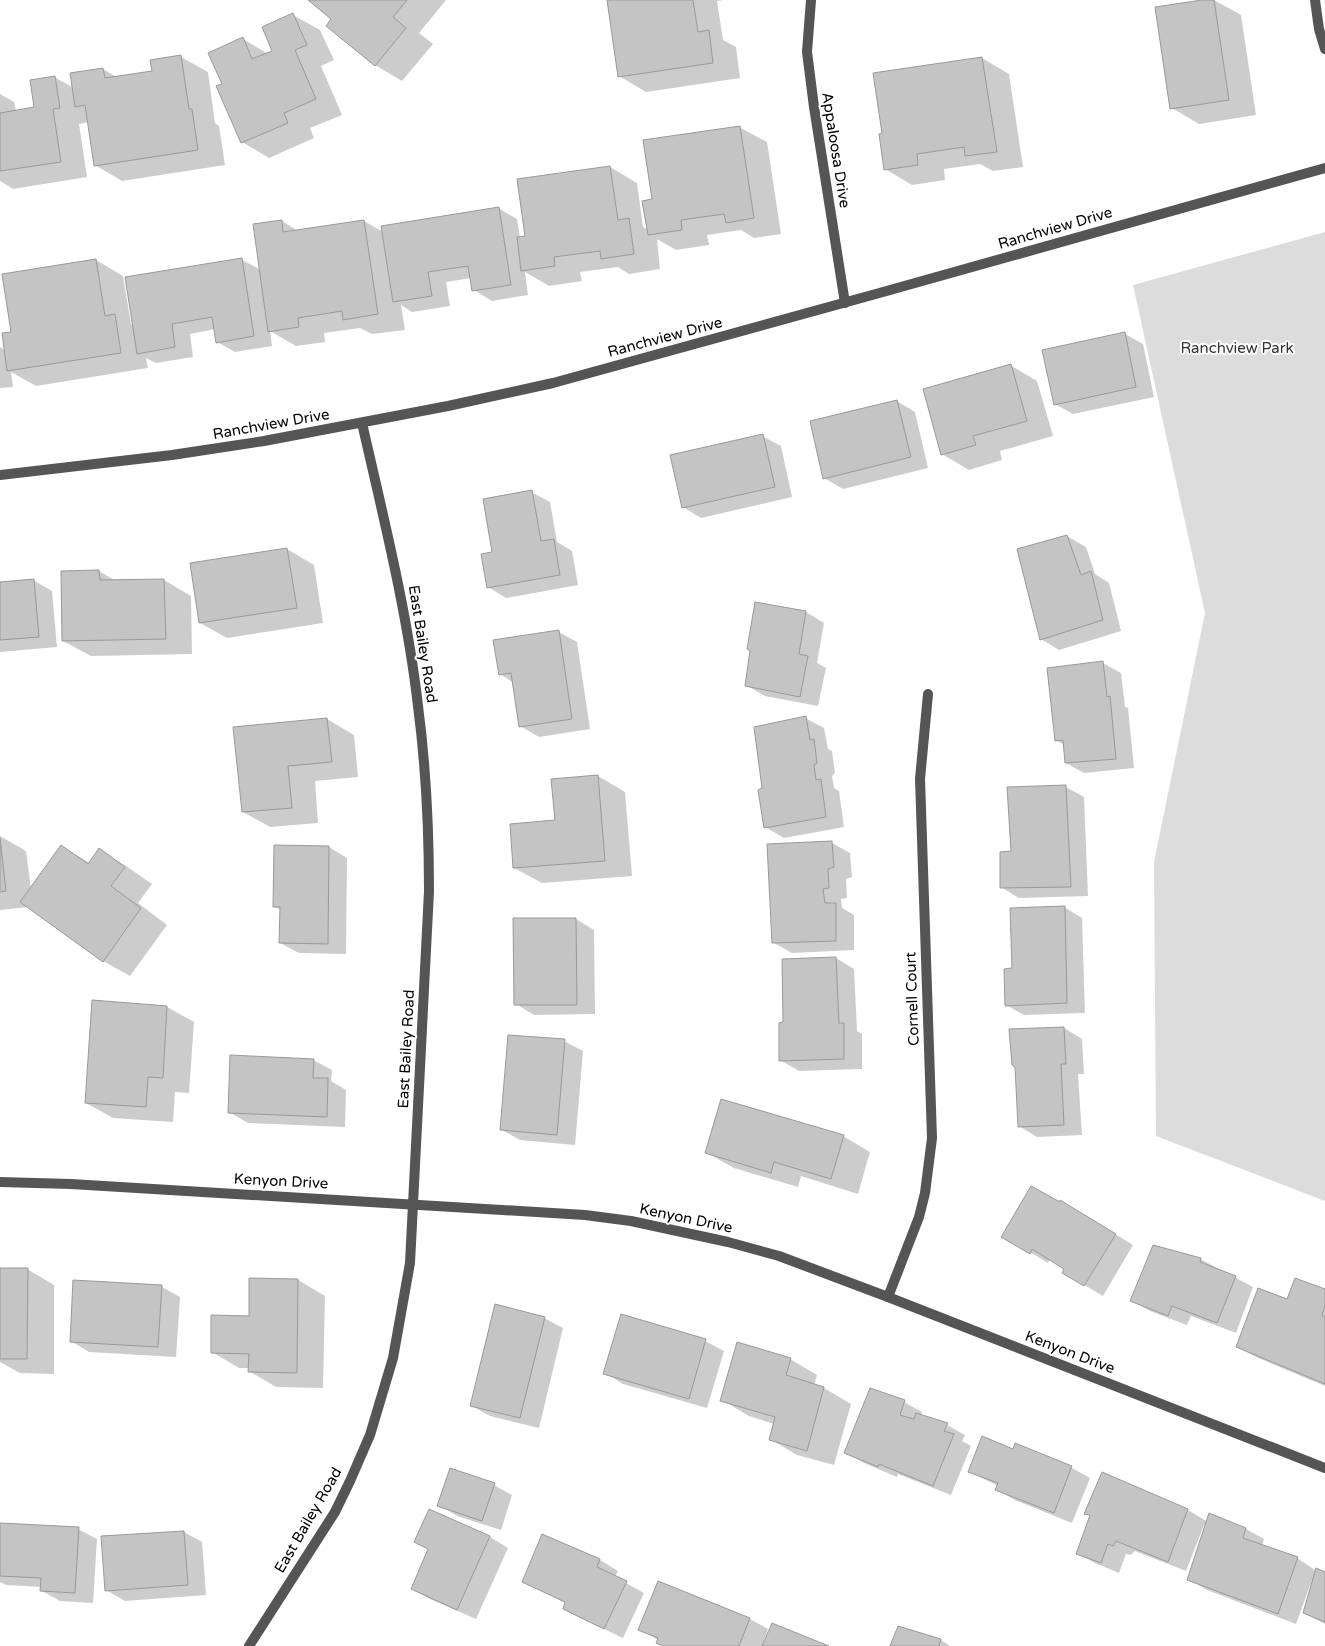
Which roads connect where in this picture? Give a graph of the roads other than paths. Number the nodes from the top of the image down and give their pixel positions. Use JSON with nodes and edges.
{"nodes":[{"id":1,"x":811,"y":0,"type":"edge"},
{"id":2,"x":1315,"y":0,"type":"edge"},
{"id":3,"x":1325,"y":49,"type":"edge"},
{"id":4,"x":1325,"y":168,"type":"edge"},
{"id":5,"x":845,"y":303,"type":"junction"},
{"id":6,"x":362,"y":423,"type":"junction"},
{"id":7,"x":0,"y":475,"type":"edge"},
{"id":8,"x":928,"y":694,"type":"dead end"},
{"id":9,"x":0,"y":1182,"type":"edge"},
{"id":10,"x":413,"y":1203,"type":"junction"},
{"id":11,"x":888,"y":1297,"type":"junction"},
{"id":12,"x":1325,"y":1468,"type":"edge"},
{"id":13,"x":249,"y":1646,"type":"edge"}],
"edges":[{"from":1,"to":5,"type":"street","name":"Appaloosa Drive"},
{"from":2,"to":3,"type":"street"},
{"from":4,"to":5,"type":"street","name":"Ranchview Drive"},
{"from":5,"to":6,"type":"street","name":"Ranchview Drive"},
{"from":6,"to":7,"type":"street","name":"Ranchview Drive"},
{"from":6,"to":10,"type":"street","name":"East Bailey Road"},
{"from":8,"to":11,"type":"street","name":"Cornell Court"},
{"from":9,"to":10,"type":"street","name":"Kenyon Drive"},
{"from":10,"to":11,"type":"street","name":"Kenyon Drive"},
{"from":10,"to":13,"type":"street","name":"East Bailey Road"},
{"from":11,"to":12,"type":"street","name":"Kenyon Drive"}]}
